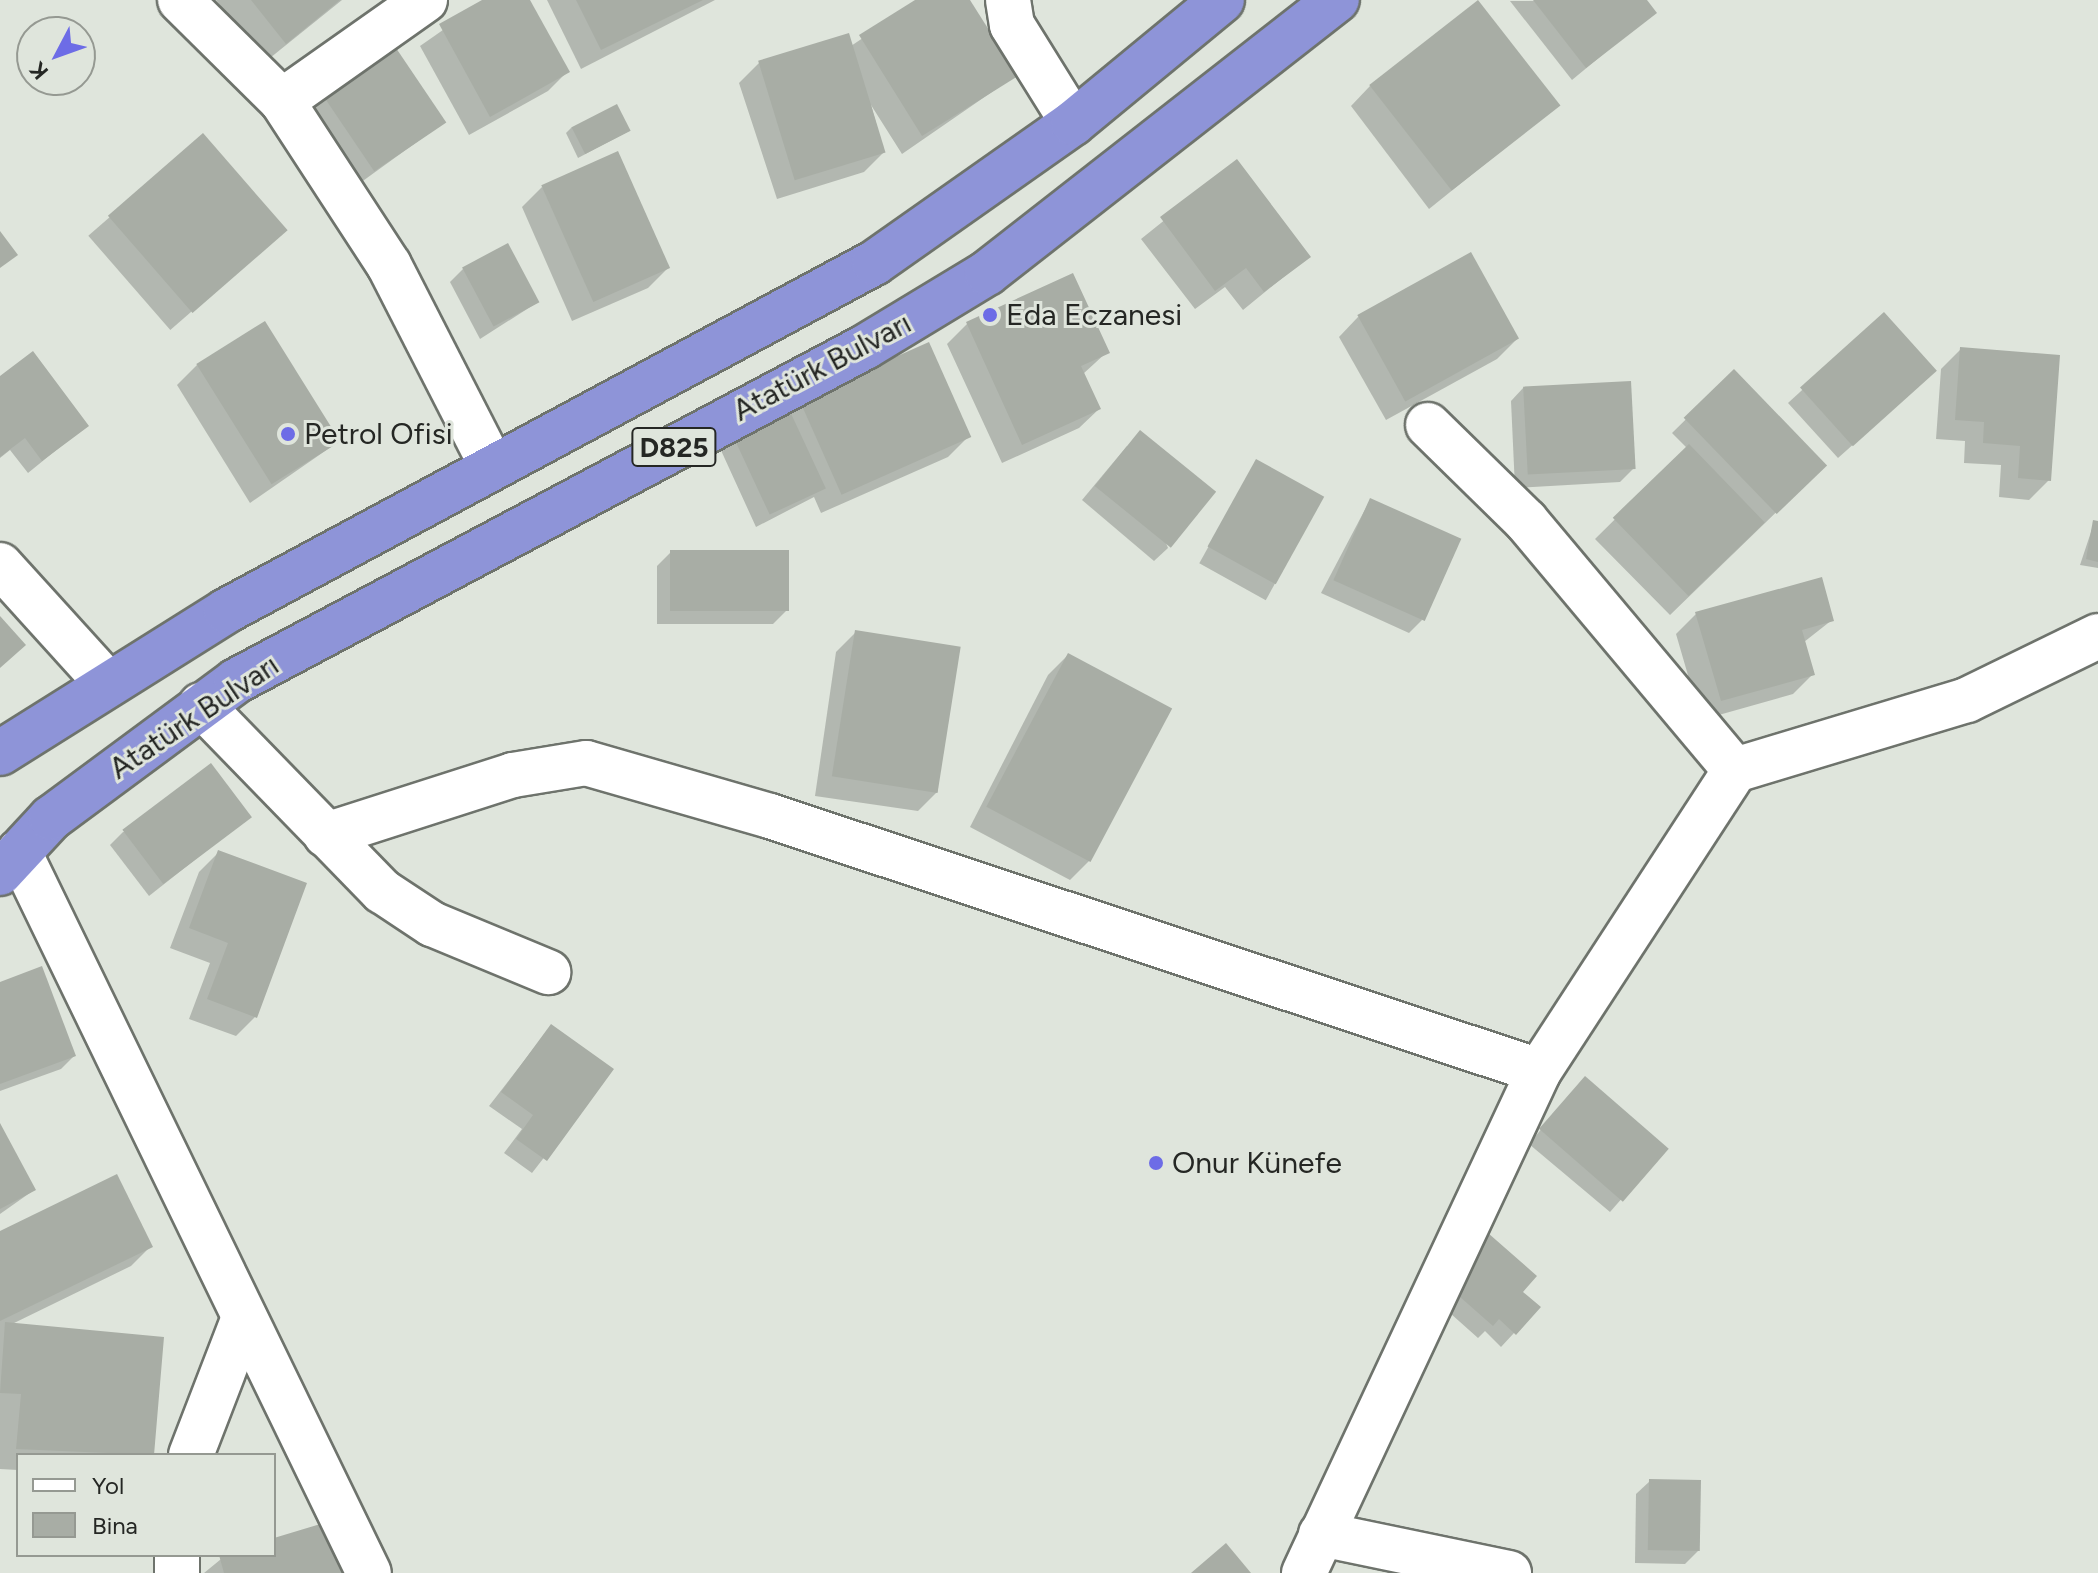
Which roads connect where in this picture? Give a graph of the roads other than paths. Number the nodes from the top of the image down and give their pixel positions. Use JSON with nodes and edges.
{"nodes":[{"id":1,"x":180,"y":0,"type":"edge"},
{"id":2,"x":425,"y":0,"type":"edge"},
{"id":3,"x":1008,"y":0,"type":"edge"},
{"id":4,"x":1222,"y":0,"type":"edge"},
{"id":5,"x":1337,"y":0,"type":"edge"},
{"id":6,"x":282,"y":101,"type":"junction"},
{"id":7,"x":1073,"y":123,"type":"junction"},
{"id":8,"x":1428,"y":425,"type":"dead end"},
{"id":9,"x":492,"y":466,"type":"junction"},
{"id":10,"x":444,"y":493,"type":"junction"},
{"id":11,"x":476,"y":551,"type":"junction"},
{"id":12,"x":0,"y":565,"type":"edge"},
{"id":13,"x":2098,"y":636,"type":"edge"},
{"id":14,"x":105,"y":681,"type":"junction"},
{"id":15,"x":201,"y":705,"type":"junction"},
{"id":16,"x":0,"y":753,"type":"edge"},
{"id":17,"x":1735,"y":770,"type":"junction"},
{"id":18,"x":326,"y":835,"type":"junction"},
{"id":19,"x":10,"y":863,"type":"edge"},
{"id":20,"x":548,"y":972,"type":"dead end"},
{"id":21,"x":1539,"y":1071,"type":"junction"},
{"id":22,"x":243,"y":1320,"type":"junction"},
{"id":23,"x":192,"y":1453,"type":"edge"},
{"id":24,"x":1313,"y":1554,"type":"edge"},
{"id":25,"x":369,"y":1573,"type":"edge"},
{"id":26,"x":1509,"y":1573,"type":"edge"}],
"edges":[{"from":1,"to":6,"type":"street"},
{"from":2,"to":6,"type":"street"},
{"from":3,"to":7,"type":"street"},
{"from":4,"to":7,"type":"highway","number":"D825"},
{"from":5,"to":11,"type":"highway","name":"Atatürk Bulvarı","number":"D825"},
{"from":6,"to":9,"type":"street"},
{"from":7,"to":9,"type":"highway","number":"D825"},
{"from":8,"to":17,"type":"street"},
{"from":9,"to":10,"type":"highway","number":"D825"},
{"from":10,"to":11,"type":"highway"},
{"from":10,"to":14,"type":"highway","number":"D825"},
{"from":11,"to":15,"type":"highway","name":"Atatürk Bulvarı","number":"D825"},
{"from":12,"to":14,"type":"street"},
{"from":13,"to":17,"type":"street"},
{"from":14,"to":16,"type":"highway","number":"D825"},
{"from":15,"to":18,"type":"street"},
{"from":15,"to":19,"type":"highway","name":"Atatürk Bulvarı","number":"D825"},
{"from":17,"to":21,"type":"street"},
{"from":18,"to":20,"type":"street"},
{"from":18,"to":21,"type":"street"},
{"from":19,"to":22,"type":"street"},
{"from":21,"to":24,"type":"street"},
{"from":22,"to":23,"type":"street"},
{"from":22,"to":25,"type":"street"},
{"from":24,"to":26,"type":"street"}]}
